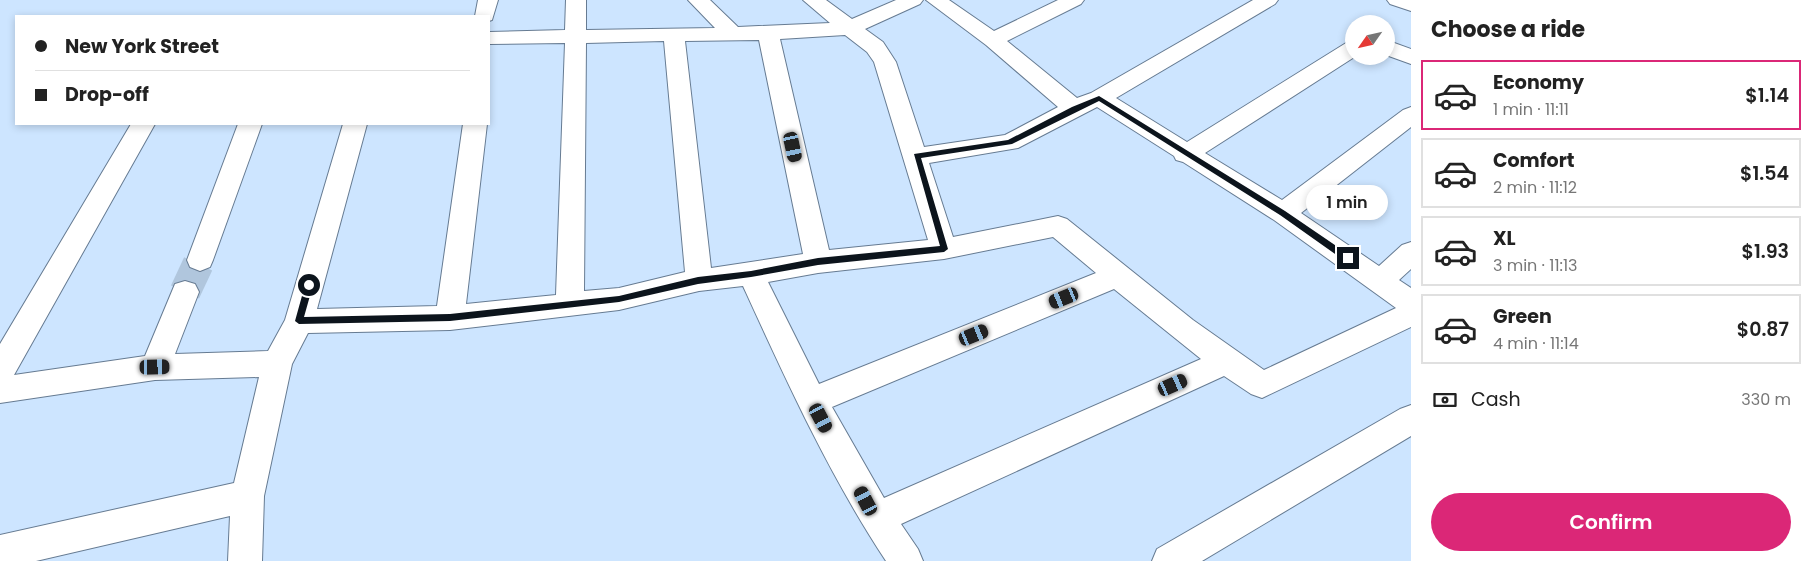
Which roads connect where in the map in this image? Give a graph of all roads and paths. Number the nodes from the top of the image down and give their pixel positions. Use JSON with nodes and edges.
{"nodes":[{"id":1,"x":488,"y":0,"type":"edge"},
{"id":2,"x":576,"y":0,"type":"edge"},
{"id":3,"x":698,"y":0,"type":"edge"},
{"id":4,"x":812,"y":0,"type":"edge"},
{"id":5,"x":913,"y":0,"type":"edge"},
{"id":6,"x":936,"y":0,"type":"edge"},
{"id":7,"x":1074,"y":0,"type":"edge"},
{"id":8,"x":1268,"y":0,"type":"edge"},
{"id":9,"x":1397,"y":0,"type":"edge"},
{"id":10,"x":1411,"y":5,"type":"edge"},
{"id":11,"x":485,"y":15,"type":"edge"},
{"id":12,"x":849,"y":28,"type":"junction"},
{"id":13,"x":731,"y":32,"type":"junction"},
{"id":14,"x":674,"y":33,"type":"junction"},
{"id":15,"x":768,"y":33,"type":"junction"},
{"id":16,"x":574,"y":35,"type":"junction"},
{"id":17,"x":490,"y":38,"type":"edge"},
{"id":18,"x":993,"y":40,"type":"junction"},
{"id":19,"x":1395,"y":51,"type":"edge"},
{"id":20,"x":1345,"y":54,"type":"edge"},
{"id":21,"x":1411,"y":57,"type":"edge"},
{"id":22,"x":1099,"y":98,"type":"junction"},
{"id":23,"x":1074,"y":108,"type":"junction"},
{"id":24,"x":1411,"y":115,"type":"edge"},
{"id":25,"x":142,"y":125,"type":"edge"},
{"id":26,"x":250,"y":125,"type":"edge"},
{"id":27,"x":355,"y":125,"type":"edge"},
{"id":28,"x":475,"y":125,"type":"edge"},
{"id":29,"x":1185,"y":154,"type":"junction"},
{"id":30,"x":917,"y":156,"type":"junction"},
{"id":31,"x":1283,"y":213,"type":"junction"},
{"id":32,"x":944,"y":249,"type":"junction"},
{"id":33,"x":1411,"y":252,"type":"edge"},
{"id":34,"x":200,"y":260,"type":"tunnel mouth"},
{"id":35,"x":818,"y":262,"type":"junction"},
{"id":36,"x":751,"y":274,"type":"junction"},
{"id":37,"x":1118,"y":276,"type":"junction"},
{"id":38,"x":698,"y":280,"type":"junction"},
{"id":39,"x":1381,"y":281,"type":"junction"},
{"id":40,"x":185,"y":292,"type":"tunnel mouth"},
{"id":41,"x":1411,"y":303,"type":"edge"},
{"id":42,"x":570,"y":304,"type":"junction"},
{"id":43,"x":1411,"y":314,"type":"edge"},
{"id":44,"x":450,"y":318,"type":"junction"},
{"id":45,"x":299,"y":321,"type":"junction"},
{"id":46,"x":1225,"y":362,"type":"junction"},
{"id":47,"x":277,"y":364,"type":"junction"},
{"id":48,"x":155,"y":367,"type":"junction"},
{"id":49,"x":0,"y":370,"type":"edge"},
{"id":50,"x":0,"y":390,"type":"edge"},
{"id":51,"x":812,"y":401,"type":"junction"},
{"id":52,"x":1411,"y":419,"type":"edge"},
{"id":53,"x":247,"y":496,"type":"junction"},
{"id":54,"x":876,"y":518,"type":"junction"},
{"id":55,"x":0,"y":552,"type":"edge"},
{"id":56,"x":246,"y":561,"type":"edge"},
{"id":57,"x":906,"y":561,"type":"edge"},
{"id":58,"x":1169,"y":561,"type":"edge"}],
"edges":[{"from":1,"to":11,"type":"street"},
{"from":2,"to":16,"type":"street"},
{"from":3,"to":13,"type":"street"},
{"from":4,"to":12,"type":"street"},
{"from":5,"to":12,"type":"street"},
{"from":6,"to":18,"type":"street"},
{"from":7,"to":18,"type":"street"},
{"from":8,"to":22,"type":"street"},
{"from":9,"to":10,"type":"street"},
{"from":12,"to":15,"type":"street"},
{"from":12,"to":30,"type":"street"},
{"from":13,"to":14,"type":"street"},
{"from":13,"to":15,"type":"street"},
{"from":14,"to":16,"type":"street"},
{"from":14,"to":38,"type":"street"},
{"from":15,"to":35,"type":"street"},
{"from":16,"to":17,"type":"street"},
{"from":16,"to":42,"type":"street"},
{"from":18,"to":23,"type":"street"},
{"from":19,"to":21,"type":"street"},
{"from":20,"to":29,"type":"street"},
{"from":22,"to":23,"type":"street"},
{"from":22,"to":29,"type":"street"},
{"from":23,"to":30,"type":"street"},
{"from":24,"to":31,"type":"street"},
{"from":25,"to":49,"type":"street"},
{"from":26,"to":34,"type":"street"},
{"from":27,"to":45,"type":"street"},
{"from":28,"to":44,"type":"street"},
{"from":29,"to":31,"type":"street"},
{"from":30,"to":32,"type":"street"},
{"from":31,"to":39,"type":"street"},
{"from":32,"to":35,"type":"street"},
{"from":32,"to":37,"type":"street"},
{"from":33,"to":39,"type":"street"},
{"from":35,"to":36,"type":"street"},
{"from":36,"to":38,"type":"street"},
{"from":36,"to":51,"type":"street"},
{"from":37,"to":46,"type":"street"},
{"from":37,"to":51,"type":"street"},
{"from":38,"to":42,"type":"street"},
{"from":39,"to":41,"type":"street"},
{"from":40,"to":48,"type":"street"},
{"from":42,"to":44,"type":"street"},
{"from":43,"to":46,"type":"street"},
{"from":44,"to":45,"type":"street"},
{"from":45,"to":47,"type":"street"},
{"from":46,"to":54,"type":"street"},
{"from":47,"to":48,"type":"street"},
{"from":47,"to":53,"type":"street"},
{"from":48,"to":50,"type":"street"},
{"from":51,"to":54,"type":"street"},
{"from":52,"to":58,"type":"street"},
{"from":53,"to":55,"type":"street"},
{"from":53,"to":56,"type":"street"},
{"from":54,"to":57,"type":"street"}]}
